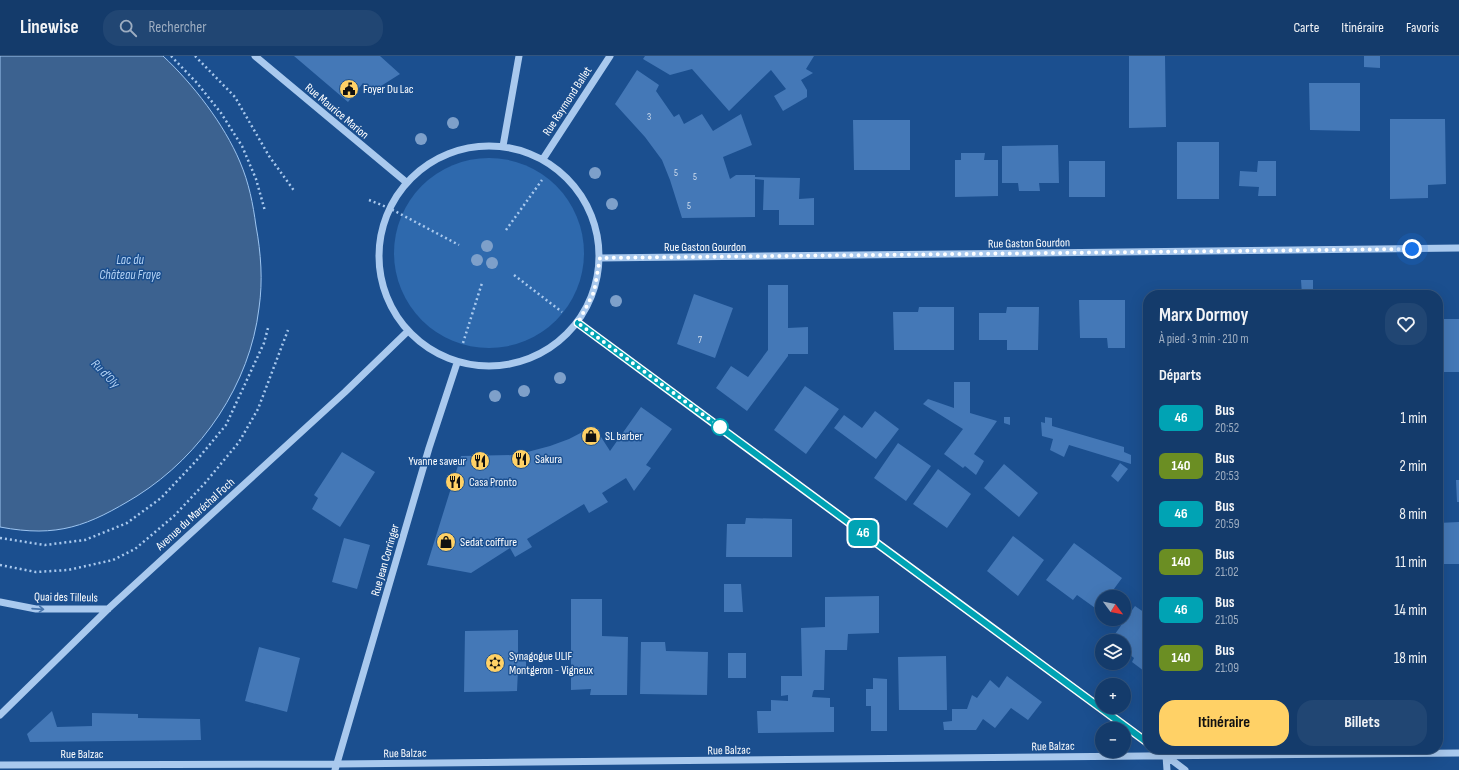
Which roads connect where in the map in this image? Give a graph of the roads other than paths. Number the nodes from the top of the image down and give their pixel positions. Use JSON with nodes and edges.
{"nodes":[{"id":1,"x":255,"y":56,"type":"edge"},
{"id":2,"x":519,"y":56,"type":"edge"},
{"id":3,"x":610,"y":56,"type":"edge"},
{"id":4,"x":503,"y":146,"type":"junction"},
{"id":5,"x":543,"y":159,"type":"junction"},
{"id":6,"x":406,"y":182,"type":"junction"},
{"id":7,"x":1459,"y":248,"type":"edge"},
{"id":8,"x":600,"y":258,"type":"junction"},
{"id":9,"x":578,"y":323,"type":"junction"},
{"id":10,"x":407,"y":332,"type":"junction"},
{"id":11,"x":458,"y":363,"type":"junction"},
{"id":12,"x":0,"y":602,"type":"edge"},
{"id":13,"x":108,"y":609,"type":"junction"},
{"id":14,"x":0,"y":715,"type":"edge"},
{"id":15,"x":1143,"y":739,"type":"edge"},
{"id":16,"x":1443,"y":753,"type":"edge"},
{"id":17,"x":1459,"y":753,"type":"edge"},
{"id":18,"x":1163,"y":754,"type":"edge"},
{"id":19,"x":1361,"y":754,"type":"edge"},
{"id":20,"x":1166,"y":756,"type":"junction"},
{"id":21,"x":0,"y":765,"type":"edge"},
{"id":22,"x":336,"y":767,"type":"edge"},
{"id":23,"x":1167,"y":770,"type":"edge"},
{"id":24,"x":1185,"y":770,"type":"edge"}],
"edges":[{"from":1,"to":6,"type":"street","name":"Rue Maurice Marion"},
{"from":2,"to":4,"type":"street"},
{"from":3,"to":5,"type":"street","name":"Rue Raymond Ballet"},
{"from":4,"to":5,"type":"street"},
{"from":4,"to":6,"type":"street"},
{"from":5,"to":8,"type":"street"},
{"from":6,"to":10,"type":"street"},
{"from":7,"to":8,"type":"street","name":"Rue Gaston Gourdon"},
{"from":8,"to":9,"type":"street"},
{"from":9,"to":11,"type":"street"},
{"from":9,"to":15,"type":"street"},
{"from":10,"to":11,"type":"street"},
{"from":10,"to":13,"type":"street","name":"Avenue du Maréchal Foch"},
{"from":11,"to":22,"type":"street","name":"Rue Jean Corringer"},
{"from":12,"to":13,"type":"street","name":"Quai des Tilleuls","one_way":true},
{"from":13,"to":14,"type":"street","name":"Avenue du Maréchal Foch"},
{"from":16,"to":17,"type":"street","name":"Rue Balzac"},
{"from":18,"to":20,"type":"street"},
{"from":19,"to":20,"type":"street","name":"Rue Balzac"},
{"from":20,"to":22,"type":"street","name":"Rue Balzac"},
{"from":20,"to":23,"type":"street"},
{"from":20,"to":24,"type":"street"},
{"from":21,"to":22,"type":"street","name":"Rue Balzac"}]}
